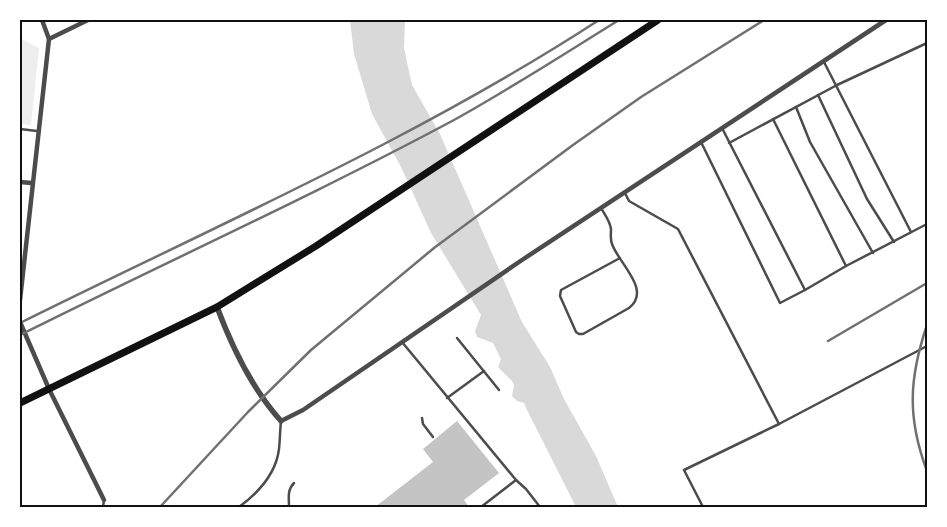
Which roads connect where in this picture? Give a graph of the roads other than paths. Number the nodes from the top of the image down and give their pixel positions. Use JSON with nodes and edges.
{"nodes":[{"id":1,"x":42,"y":20,"type":"edge"},
{"id":2,"x":88,"y":20,"type":"edge"},
{"id":3,"x":658,"y":20,"type":"edge"},
{"id":4,"x":886,"y":20,"type":"edge"},
{"id":5,"x":48,"y":39,"type":"junction"},
{"id":6,"x":927,"y":43,"type":"edge"},
{"id":7,"x":823,"y":61,"type":"junction"},
{"id":8,"x":836,"y":86,"type":"junction"},
{"id":9,"x":818,"y":95,"type":"junction"},
{"id":10,"x":796,"y":107,"type":"junction"},
{"id":11,"x":773,"y":119,"type":"junction"},
{"id":12,"x":722,"y":128,"type":"junction"},
{"id":13,"x":20,"y":129,"type":"edge"},
{"id":14,"x":37,"y":131,"type":"junction"},
{"id":15,"x":701,"y":142,"type":"junction"},
{"id":16,"x":729,"y":143,"type":"junction"},
{"id":17,"x":20,"y":182,"type":"edge"},
{"id":18,"x":32,"y":183,"type":"junction"},
{"id":19,"x":625,"y":193,"type":"junction"},
{"id":20,"x":601,"y":208,"type":"junction"},
{"id":21,"x":927,"y":224,"type":"edge"},
{"id":22,"x":910,"y":232,"type":"junction"},
{"id":23,"x":894,"y":242,"type":"junction"},
{"id":24,"x":872,"y":253,"type":"junction"},
{"id":25,"x":620,"y":258,"type":"junction"},
{"id":26,"x":846,"y":266,"type":"junction"},
{"id":27,"x":805,"y":290,"type":"junction"},
{"id":28,"x":20,"y":300,"type":"edge"},
{"id":29,"x":217,"y":307,"type":"junction"},
{"id":30,"x":20,"y":322,"type":"edge"},
{"id":31,"x":458,"y":338,"type":"dead end"},
{"id":32,"x":402,"y":342,"type":"junction"},
{"id":33,"x":927,"y":346,"type":"edge"},
{"id":34,"x":484,"y":371,"type":"junction"},
{"id":35,"x":49,"y":389,"type":"junction"},
{"id":36,"x":499,"y":390,"type":"dead end"},
{"id":37,"x":447,"y":398,"type":"junction"},
{"id":38,"x":20,"y":402,"type":"edge"},
{"id":39,"x":422,"y":418,"type":"dead end"},
{"id":40,"x":281,"y":421,"type":"junction"},
{"id":41,"x":779,"y":424,"type":"junction"},
{"id":42,"x":433,"y":437,"type":"dead end"},
{"id":43,"x":516,"y":480,"type":"junction"},
{"id":44,"x":294,"y":483,"type":"dead end"},
{"id":45,"x":104,"y":500,"type":"joint"},
{"id":46,"x":103,"y":507,"type":"edge"},
{"id":47,"x":239,"y":507,"type":"edge"},
{"id":48,"x":289,"y":507,"type":"edge"},
{"id":49,"x":481,"y":507,"type":"edge"},
{"id":50,"x":540,"y":507,"type":"edge"},
{"id":51,"x":703,"y":507,"type":"edge"}],
"edges":[{"from":1,"to":5,"type":"street"},
{"from":2,"to":5,"type":"street"},
{"from":3,"to":29,"type":"main road"},
{"from":4,"to":7,"type":"street"},
{"from":5,"to":14,"type":"street"},
{"from":6,"to":8,"type":"lane"},
{"from":7,"to":8,"type":"lane"},
{"from":7,"to":12,"type":"street"},
{"from":8,"to":9,"type":"lane"},
{"from":8,"to":22,"type":"lane"},
{"from":9,"to":10,"type":"lane"},
{"from":9,"to":23,"type":"lane"},
{"from":10,"to":11,"type":"lane"},
{"from":10,"to":24,"type":"lane"},
{"from":11,"to":16,"type":"lane"},
{"from":11,"to":26,"type":"lane"},
{"from":12,"to":15,"type":"street"},
{"from":12,"to":16,"type":"lane"},
{"from":13,"to":14,"type":"lane"},
{"from":14,"to":18,"type":"street"},
{"from":15,"to":19,"type":"street"},
{"from":15,"to":27,"type":"lane"},
{"from":16,"to":27,"type":"lane"},
{"from":17,"to":18,"type":"street"},
{"from":18,"to":28,"type":"street"},
{"from":19,"to":20,"type":"street"},
{"from":19,"to":41,"type":"lane"},
{"from":20,"to":25,"type":"lane"},
{"from":20,"to":32,"type":"street"},
{"from":21,"to":22,"type":"lane"},
{"from":22,"to":23,"type":"lane"},
{"from":23,"to":24,"type":"lane"},
{"from":24,"to":26,"type":"lane"},
{"from":25,"to":25,"type":"lane"},
{"from":26,"to":27,"type":"lane"},
{"from":29,"to":35,"type":"main road"},
{"from":29,"to":40,"type":"street"},
{"from":30,"to":35,"type":"street"},
{"from":31,"to":34,"type":"lane"},
{"from":32,"to":37,"type":"lane"},
{"from":32,"to":40,"type":"street"},
{"from":33,"to":41,"type":"lane"},
{"from":34,"to":36,"type":"lane"},
{"from":34,"to":37,"type":"lane"},
{"from":35,"to":38,"type":"main road"},
{"from":35,"to":45,"type":"street"},
{"from":37,"to":43,"type":"lane"},
{"from":39,"to":42,"type":"lane"},
{"from":40,"to":47,"type":"lane"},
{"from":41,"to":51,"type":"lane"},
{"from":43,"to":49,"type":"lane"},
{"from":43,"to":50,"type":"lane"},
{"from":44,"to":48,"type":"lane"},
{"from":45,"to":46,"type":"lane"}]}
